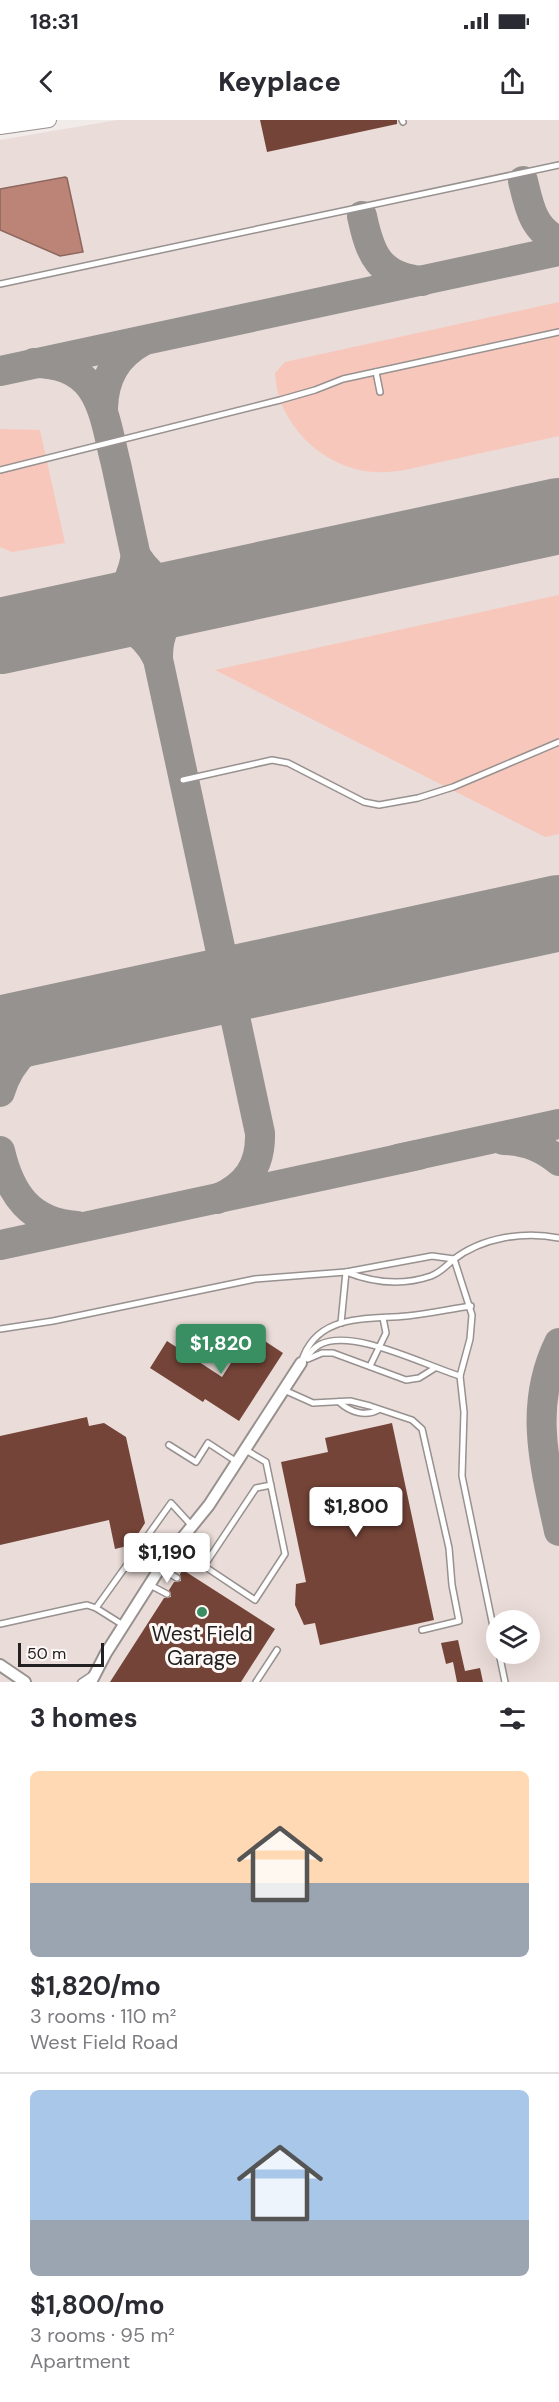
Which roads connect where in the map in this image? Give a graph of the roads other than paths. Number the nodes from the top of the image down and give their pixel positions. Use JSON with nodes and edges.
{"nodes":[{"id":1,"x":49,"y":120,"type":"edge"},
{"id":2,"x":0,"y":127,"type":"edge"},
{"id":3,"x":559,"y":165,"type":"edge"},
{"id":4,"x":0,"y":284,"type":"edge"},
{"id":5,"x":559,"y":332,"type":"edge"},
{"id":6,"x":376,"y":372,"type":"junction"},
{"id":7,"x":380,"y":392,"type":"dead end"},
{"id":8,"x":0,"y":470,"type":"edge"},
{"id":9,"x":559,"y":742,"type":"edge"},
{"id":10,"x":183,"y":780,"type":"dead end"},
{"id":11,"x":559,"y":1238,"type":"edge"},
{"id":12,"x":454,"y":1259,"type":"junction"},
{"id":13,"x":346,"y":1272,"type":"junction"},
{"id":14,"x":471,"y":1306,"type":"junction"},
{"id":15,"x":384,"y":1318,"type":"junction"},
{"id":16,"x":341,"y":1323,"type":"junction"},
{"id":17,"x":0,"y":1329,"type":"edge"},
{"id":18,"x":381,"y":1346,"type":"junction"},
{"id":19,"x":302,"y":1363,"type":"junction"},
{"id":20,"x":370,"y":1366,"type":"junction"},
{"id":21,"x":435,"y":1368,"type":"junction"},
{"id":22,"x":460,"y":1376,"type":"junction"},
{"id":23,"x":284,"y":1390,"type":"junction"},
{"id":24,"x":169,"y":1444,"type":"dead end"},
{"id":25,"x":246,"y":1450,"type":"junction"},
{"id":26,"x":237,"y":1462,"type":"junction"},
{"id":27,"x":271,"y":1485,"type":"junction"},
{"id":28,"x":192,"y":1526,"type":"junction"},
{"id":29,"x":160,"y":1568,"type":"junction"},
{"id":30,"x":177,"y":1578,"type":"dead end"},
{"id":31,"x":150,"y":1585,"type":"junction"},
{"id":32,"x":167,"y":1594,"type":"dead end"},
{"id":33,"x":96,"y":1608,"type":"junction"},
{"id":34,"x":490,"y":1610,"type":"edge"},
{"id":35,"x":0,"y":1624,"type":"edge"},
{"id":36,"x":124,"y":1625,"type":"junction"},
{"id":37,"x":422,"y":1630,"type":"dead end"},
{"id":38,"x":277,"y":1650,"type":"dead end"},
{"id":39,"x":501,"y":1664,"type":"edge"},
{"id":40,"x":0,"y":1665,"type":"edge"},
{"id":41,"x":93,"y":1678,"type":"edge"},
{"id":42,"x":25,"y":1682,"type":"edge"},
{"id":43,"x":81,"y":1682,"type":"edge"},
{"id":44,"x":256,"y":1682,"type":"edge"},
{"id":45,"x":505,"y":1682,"type":"edge"}],
"edges":[{"from":1,"to":2,"type":"street"},
{"from":3,"to":4,"type":"lane"},
{"from":5,"to":6,"type":"lane"},
{"from":6,"to":7,"type":"lane"},
{"from":6,"to":8,"type":"lane"},
{"from":9,"to":10,"type":"lane"},
{"from":11,"to":12,"type":"lane"},
{"from":12,"to":13,"type":"lane"},
{"from":12,"to":13,"type":"lane"},
{"from":12,"to":14,"type":"lane"},
{"from":13,"to":16,"type":"lane"},
{"from":13,"to":17,"type":"lane"},
{"from":14,"to":15,"type":"lane"},
{"from":14,"to":22,"type":"lane"},
{"from":15,"to":16,"type":"lane"},
{"from":15,"to":18,"type":"lane"},
{"from":16,"to":19,"type":"lane"},
{"from":18,"to":19,"type":"lane"},
{"from":18,"to":20,"type":"lane"},
{"from":18,"to":21,"type":"lane"},
{"from":19,"to":20,"type":"lane"},
{"from":19,"to":23,"type":"street"},
{"from":20,"to":21,"type":"lane"},
{"from":21,"to":22,"type":"lane"},
{"from":22,"to":34,"type":"lane"},
{"from":23,"to":25,"type":"street"},
{"from":23,"to":37,"type":"lane"},
{"from":24,"to":26,"type":"lane"},
{"from":25,"to":26,"type":"street"},
{"from":25,"to":27,"type":"lane"},
{"from":26,"to":28,"type":"street"},
{"from":27,"to":27,"type":"lane"},
{"from":28,"to":29,"type":"street"},
{"from":28,"to":33,"type":"lane"},
{"from":29,"to":30,"type":"lane"},
{"from":29,"to":31,"type":"street"},
{"from":31,"to":32,"type":"lane"},
{"from":31,"to":36,"type":"street"},
{"from":33,"to":35,"type":"lane"},
{"from":33,"to":36,"type":"lane"},
{"from":36,"to":41,"type":"street"},
{"from":38,"to":44,"type":"lane"},
{"from":39,"to":45,"type":"lane"},
{"from":40,"to":42,"type":"street"},
{"from":41,"to":43,"type":"lane"}]}
